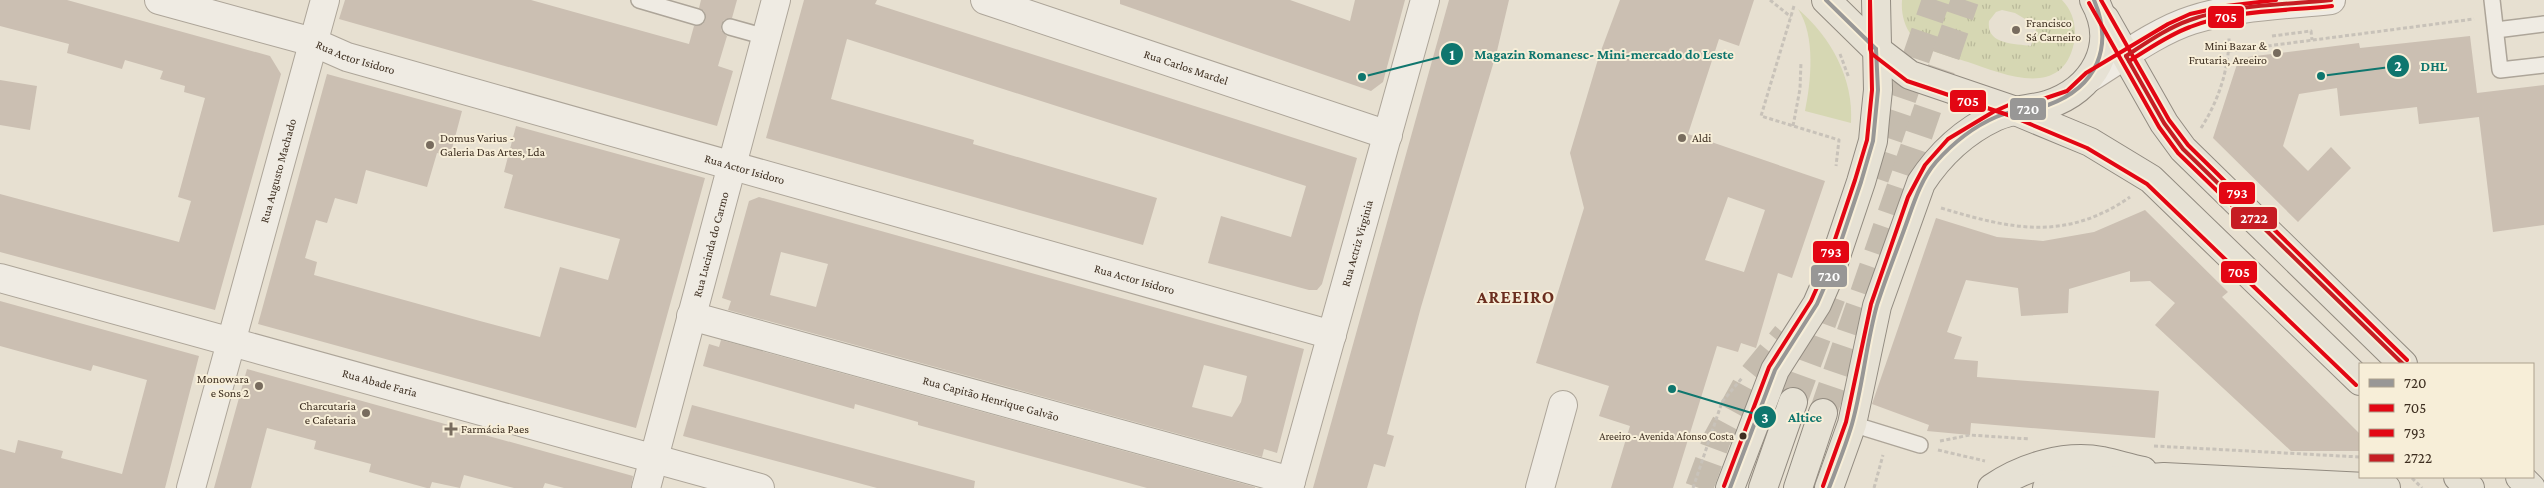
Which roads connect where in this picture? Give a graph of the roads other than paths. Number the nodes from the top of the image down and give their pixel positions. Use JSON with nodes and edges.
{"nodes":[{"id":1,"x":159,"y":0,"type":"edge"},
{"id":2,"x":325,"y":0,"type":"edge"},
{"id":3,"x":639,"y":0,"type":"edge"},
{"id":4,"x":776,"y":0,"type":"edge"},
{"id":5,"x":985,"y":0,"type":"edge"},
{"id":6,"x":1425,"y":0,"type":"edge"},
{"id":7,"x":1826,"y":0,"type":"edge"},
{"id":8,"x":1876,"y":0,"type":"edge"},
{"id":9,"x":2331,"y":0,"type":"edge"},
{"id":10,"x":2492,"y":0,"type":"edge"},
{"id":11,"x":2096,"y":4,"type":"edge"},
{"id":12,"x":697,"y":17,"type":"dead end"},
{"id":13,"x":2495,"y":23,"type":"junction"},
{"id":14,"x":2544,"y":24,"type":"edge"},
{"id":15,"x":730,"y":27,"type":"dead end"},
{"id":16,"x":766,"y":37,"type":"junction"},
{"id":17,"x":313,"y":42,"type":"junction"},
{"id":18,"x":1876,"y":49,"type":"junction"},
{"id":19,"x":2126,"y":56,"type":"junction"},
{"id":20,"x":2544,"y":65,"type":"edge"},
{"id":21,"x":2089,"y":78,"type":"junction"},
{"id":22,"x":2013,"y":110,"type":"junction"},
{"id":23,"x":1388,"y":135,"type":"junction"},
{"id":24,"x":732,"y":165,"type":"junction"},
{"id":25,"x":0,"y":278,"type":"edge"},
{"id":26,"x":691,"y":316,"type":"junction"},
{"id":27,"x":1332,"y":335,"type":"junction"},
{"id":28,"x":231,"y":342,"type":"junction"},
{"id":29,"x":2402,"y":363,"type":"edge"},
{"id":30,"x":2359,"y":380,"type":"edge"},
{"id":31,"x":1793,"y":402,"type":"tunnel mouth"},
{"id":32,"x":1563,"y":405,"type":"dead end"},
{"id":33,"x":1823,"y":413,"type":"tunnel mouth"},
{"id":34,"x":1852,"y":424,"type":"junction"},
{"id":35,"x":1920,"y":446,"type":"road end"},
{"id":36,"x":652,"y":458,"type":"junction"},
{"id":37,"x":2164,"y":477,"type":"junction"},
{"id":38,"x":2459,"y":478,"type":"edge"},
{"id":39,"x":2521,"y":478,"type":"edge"},
{"id":40,"x":1290,"y":485,"type":"edge"},
{"id":41,"x":2261,"y":485,"type":"edge"},
{"id":42,"x":191,"y":488,"type":"edge"},
{"id":43,"x":646,"y":488,"type":"edge"},
{"id":44,"x":760,"y":488,"type":"edge"},
{"id":45,"x":1540,"y":488,"type":"edge"},
{"id":46,"x":1730,"y":488,"type":"edge"},
{"id":47,"x":1763,"y":488,"type":"edge"},
{"id":48,"x":1798,"y":488,"type":"edge"},
{"id":49,"x":1829,"y":488,"type":"edge"},
{"id":50,"x":1992,"y":488,"type":"edge"},
{"id":51,"x":2047,"y":488,"type":"edge"},
{"id":52,"x":2386,"y":488,"type":"edge"},
{"id":53,"x":2470,"y":488,"type":"edge"},
{"id":54,"x":2531,"y":488,"type":"edge"}],
"edges":[{"from":1,"to":17,"type":"street","name":"Rua Actor Isidoro"},
{"from":2,"to":17,"type":"street","name":"Rua Augusto Machado"},
{"from":3,"to":12,"type":"lane"},
{"from":4,"to":16,"type":"street","name":"Rua Lucinda do Carmo"},
{"from":5,"to":23,"type":"street","name":"Rua Carlos Mardel"},
{"from":6,"to":23,"type":"street","name":"Rua Actriz Virginia"},
{"from":7,"to":18,"type":"main road"},
{"from":8,"to":18,"type":"main road"},
{"from":9,"to":19,"type":"street"},
{"from":10,"to":13,"type":"lane"},
{"from":11,"to":19,"type":"main road"},
{"from":11,"to":21,"type":"main road"},
{"from":13,"to":14,"type":"lane"},
{"from":13,"to":20,"type":"lane"},
{"from":15,"to":16,"type":"lane"},
{"from":16,"to":24,"type":"street","name":"Rua Lucinda do Carmo"},
{"from":17,"to":24,"type":"street","name":"Rua Actor Isidoro"},
{"from":17,"to":28,"type":"street","name":"Rua Augusto Machado"},
{"from":18,"to":22,"type":"main road"},
{"from":18,"to":46,"type":"main road"},
{"from":19,"to":21,"type":"street"},
{"from":19,"to":29,"type":"main road"},
{"from":21,"to":22,"type":"main road"},
{"from":22,"to":30,"type":"main road"},
{"from":22,"to":34,"type":"main road"},
{"from":23,"to":27,"type":"street","name":"Rua Actriz Virginia"},
{"from":24,"to":26,"type":"street","name":"Rua Lucinda do Carmo"},
{"from":24,"to":27,"type":"street","name":"Rua Actor Isidoro"},
{"from":25,"to":28,"type":"street","name":"Rua Abade Faria"},
{"from":26,"to":36,"type":"street","name":"Rua Lucinda do Carmo"},
{"from":26,"to":40,"type":"street","name":"Rua Capitão Henrique Galvão"},
{"from":27,"to":40,"type":"street","name":"Rua Actriz Virginia"},
{"from":28,"to":36,"type":"street","name":"Rua Abade Faria"},
{"from":28,"to":42,"type":"street","name":"Rua Augusto Machado"},
{"from":31,"to":47,"type":"main road"},
{"from":32,"to":45,"type":"street"},
{"from":33,"to":48,"type":"main road"},
{"from":34,"to":35,"type":"lane"},
{"from":34,"to":49,"type":"main road"},
{"from":36,"to":43,"type":"street","name":"Rua Lucinda do Carmo"},
{"from":36,"to":44,"type":"street","name":"Rua Abade Faria"},
{"from":37,"to":41,"type":"main road"},
{"from":37,"to":50,"type":"main road"},
{"from":37,"to":51,"type":"main road"},
{"from":38,"to":53,"type":"main road"},
{"from":39,"to":54,"type":"main road"},
{"from":41,"to":52,"type":"main road"}]}
